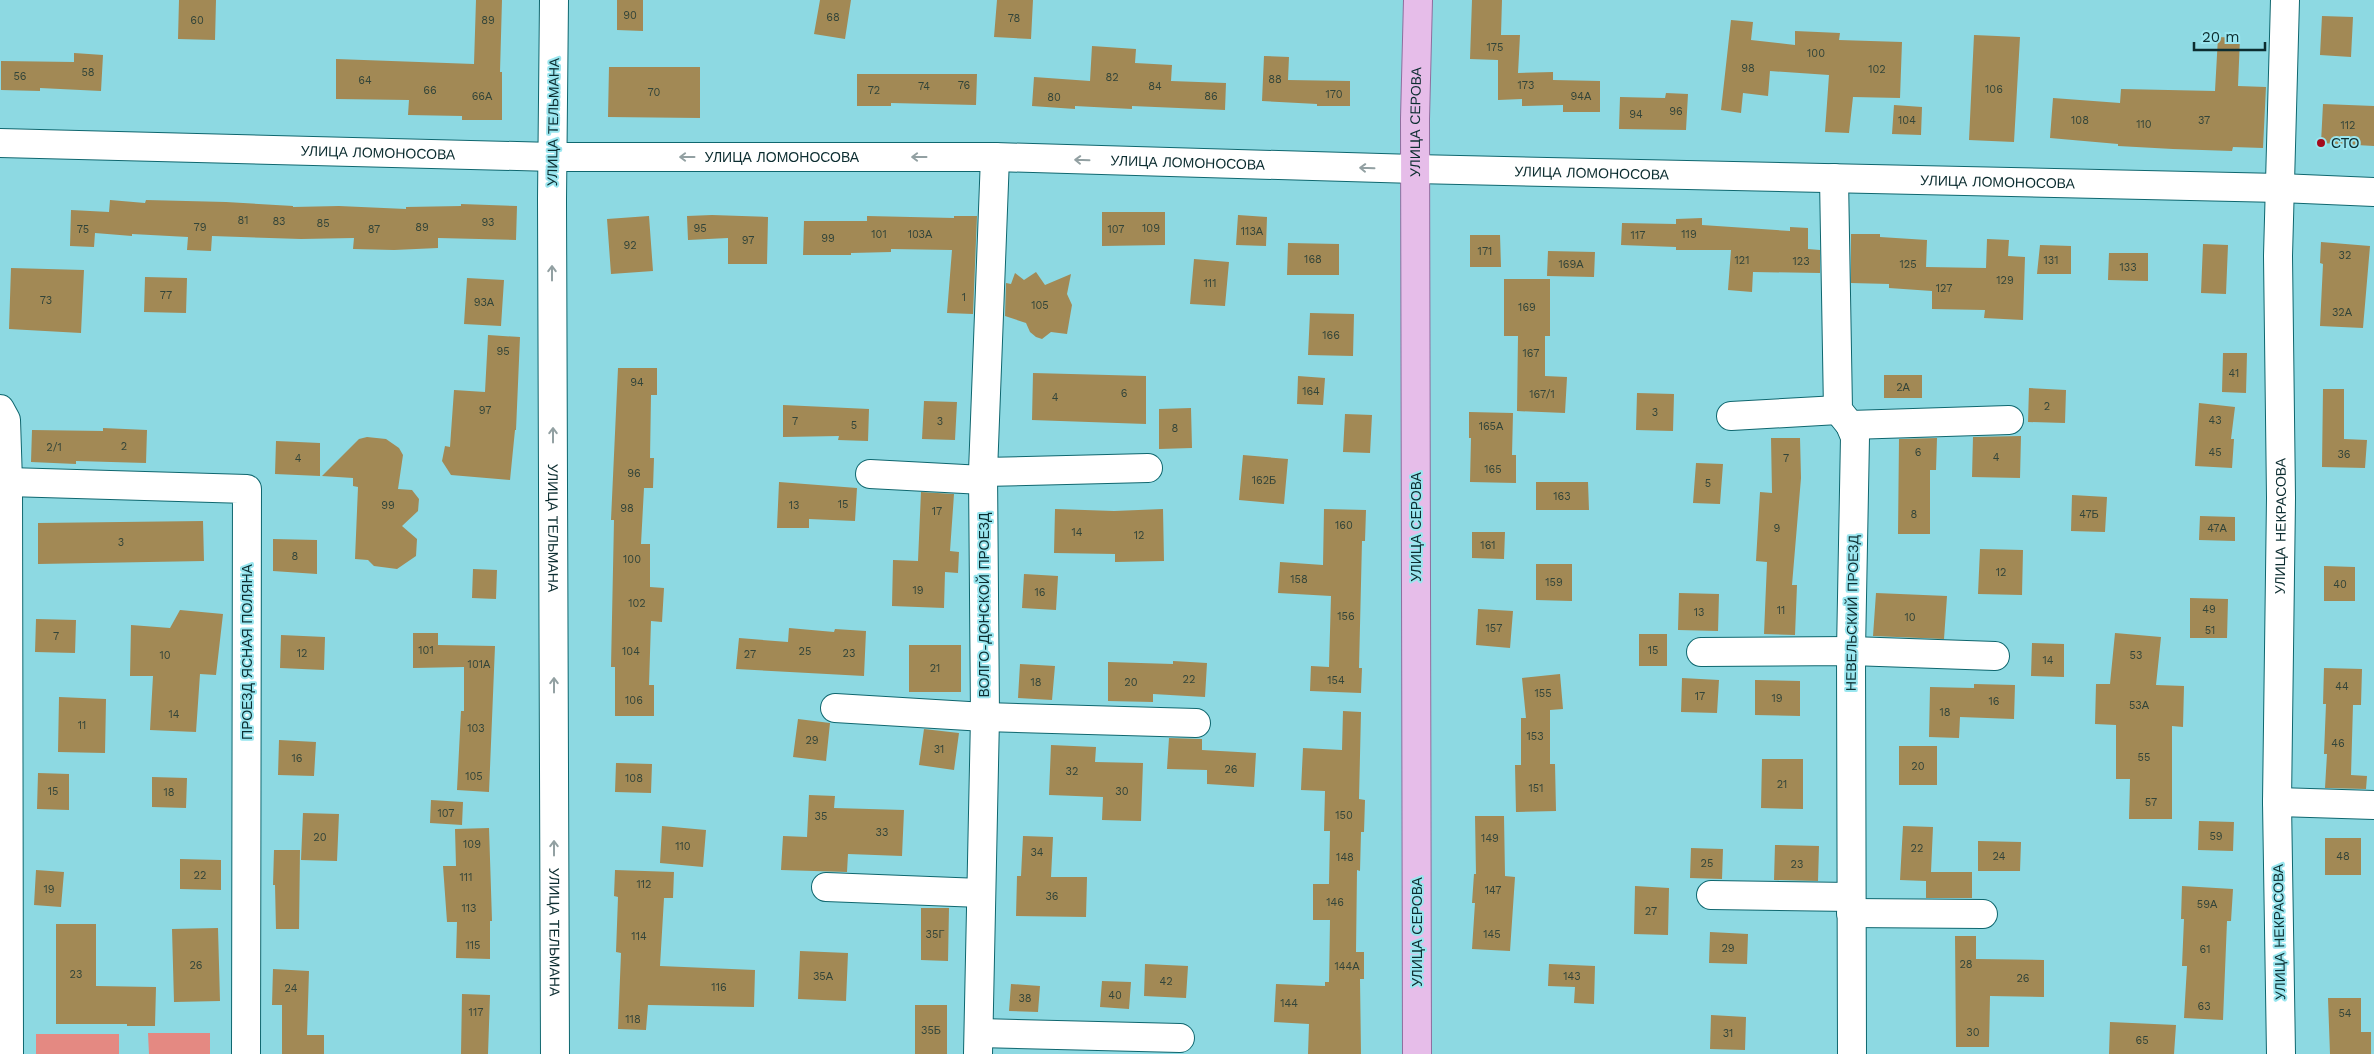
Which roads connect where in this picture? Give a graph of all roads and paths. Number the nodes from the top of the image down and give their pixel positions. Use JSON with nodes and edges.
{"nodes":[{"id":1,"x":554,"y":0,"type":"edge"},
{"id":2,"x":1418,"y":0,"type":"edge"},
{"id":3,"x":2285,"y":0,"type":"edge"},
{"id":4,"x":0,"y":143,"type":"edge"},
{"id":5,"x":553,"y":157,"type":"junction"},
{"id":6,"x":995,"y":157,"type":"junction"},
{"id":7,"x":1416,"y":169,"type":"junction"},
{"id":8,"x":1834,"y":178,"type":"junction"},
{"id":9,"x":2280,"y":188,"type":"junction"},
{"id":10,"x":2374,"y":192,"type":"edge"},
{"id":11,"x":0,"y":409,"type":"edge"},
{"id":12,"x":1731,"y":416,"type":"dead end"},
{"id":13,"x":1844,"y":417,"type":"junction"},
{"id":14,"x":2009,"y":420,"type":"dead end"},
{"id":15,"x":1148,"y":468,"type":"dead end"},
{"id":16,"x":870,"y":474,"type":"dead end"},
{"id":17,"x":983,"y":476,"type":"junction"},
{"id":18,"x":8,"y":482,"type":"junction"},
{"id":19,"x":1851,"y":651,"type":"junction"},
{"id":20,"x":1701,"y":652,"type":"dead end"},
{"id":21,"x":1995,"y":656,"type":"dead end"},
{"id":22,"x":835,"y":708,"type":"dead end"},
{"id":23,"x":985,"y":717,"type":"junction"},
{"id":24,"x":1196,"y":723,"type":"dead end"},
{"id":25,"x":2277,"y":802,"type":"junction"},
{"id":26,"x":2374,"y":805,"type":"edge"},
{"id":27,"x":826,"y":887,"type":"dead end"},
{"id":28,"x":981,"y":893,"type":"junction"},
{"id":29,"x":1711,"y":895,"type":"dead end"},
{"id":30,"x":1851,"y":905,"type":"junction"},
{"id":31,"x":1983,"y":914,"type":"dead end"},
{"id":32,"x":1180,"y":1038,"type":"dead end"},
{"id":33,"x":978,"y":1044,"type":"edge"},
{"id":34,"x":9,"y":1054,"type":"edge"},
{"id":35,"x":246,"y":1054,"type":"edge"},
{"id":36,"x":555,"y":1054,"type":"edge"},
{"id":37,"x":1417,"y":1054,"type":"edge"},
{"id":38,"x":1852,"y":1054,"type":"edge"},
{"id":39,"x":2280,"y":1054,"type":"edge"}],
"edges":[{"from":1,"to":5,"type":"street","name":"УЛИЦА ТЕЛЬМАНА"},
{"from":2,"to":7,"type":"main road","name":"УЛИЦА СЕРОВА"},
{"from":3,"to":9,"type":"street","name":"УЛИЦА НЕКРАСОВА"},
{"from":4,"to":5,"type":"street","name":"УЛИЦА ЛОМОНОСОВА"},
{"from":6,"to":5,"type":"street","name":"УЛИЦА ЛОМОНОСОВА","one_way":true},
{"from":36,"to":5,"type":"street","name":"УЛИЦА ТЕЛЬМАНА","one_way":true},
{"from":7,"to":6,"type":"street","name":"УЛИЦА ЛОМОНОСОВА","one_way":true},
{"from":6,"to":17,"type":"street","name":"ВОЛГО-ДОНСКОЙ ПРОЕЗД"},
{"from":7,"to":8,"type":"street","name":"УЛИЦА ЛОМОНОСОВА"},
{"from":7,"to":37,"type":"main road","name":"УЛИЦА СЕРОВА"},
{"from":8,"to":9,"type":"street","name":"УЛИЦА ЛОМОНОСОВА"},
{"from":8,"to":13,"type":"street","name":"НЕВЕЛЬСКИЙ ПРОЕЗД"},
{"from":9,"to":10,"type":"street","name":"УЛИЦА ЛОМОНОСОВА"},
{"from":9,"to":25,"type":"street","name":"УЛИЦА НЕКРАСОВА"},
{"from":11,"to":18,"type":"street"},
{"from":12,"to":13,"type":"street"},
{"from":13,"to":14,"type":"street"},
{"from":13,"to":19,"type":"street","name":"НЕВЕЛЬСКИЙ ПРОЕЗД"},
{"from":15,"to":17,"type":"street"},
{"from":16,"to":17,"type":"street"},
{"from":17,"to":23,"type":"street","name":"ВОЛГО-ДОНСКОЙ ПРОЕЗД"},
{"from":18,"to":34,"type":"street"},
{"from":18,"to":35,"type":"street","name":"ПРОЕЗД ЯСНАЯ ПОЛЯНА"},
{"from":19,"to":20,"type":"street"},
{"from":19,"to":21,"type":"street"},
{"from":19,"to":30,"type":"street","name":"НЕВЕЛЬСКИЙ ПРОЕЗД"},
{"from":22,"to":23,"type":"street"},
{"from":23,"to":24,"type":"street"},
{"from":23,"to":28,"type":"street","name":"ВОЛГО-ДОНСКОЙ ПРОЕЗД"},
{"from":25,"to":26,"type":"street"},
{"from":25,"to":39,"type":"street","name":"УЛИЦА НЕКРАСОВА"},
{"from":27,"to":28,"type":"street"},
{"from":28,"to":33,"type":"street","name":"ВОЛГО-ДОНСКОЙ ПРОЕЗД"},
{"from":29,"to":30,"type":"street"},
{"from":30,"to":31,"type":"street"},
{"from":30,"to":38,"type":"street","name":"НЕВЕЛЬСКИЙ ПРОЕЗД"},
{"from":32,"to":33,"type":"street"}]}
